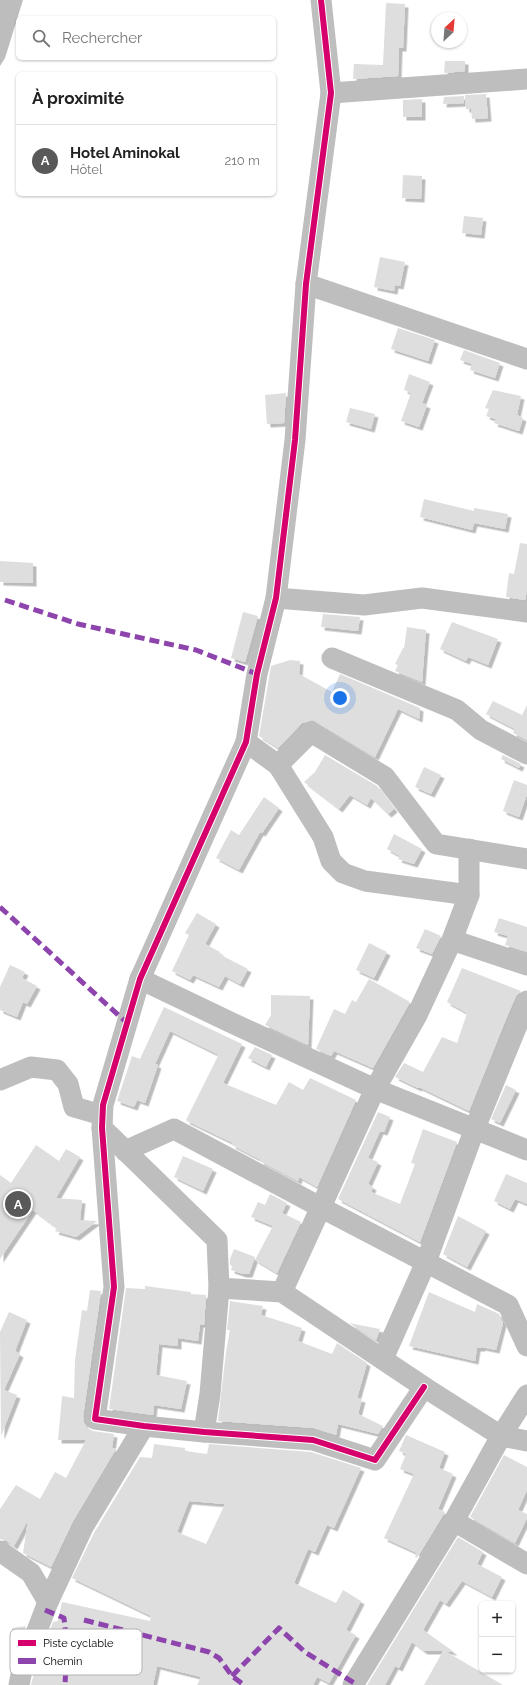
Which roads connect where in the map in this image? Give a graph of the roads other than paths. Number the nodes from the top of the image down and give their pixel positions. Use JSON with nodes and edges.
{"nodes":[{"id":1,"x":321,"y":0,"type":"edge"},
{"id":2,"x":527,"y":79,"type":"edge"},
{"id":3,"x":330,"y":93,"type":"junction"},
{"id":4,"x":306,"y":284,"type":"junction"},
{"id":5,"x":527,"y":359,"type":"edge"},
{"id":6,"x":276,"y":598,"type":"junction"},
{"id":7,"x":527,"y":612,"type":"edge"},
{"id":8,"x":332,"y":658,"type":"dead end"},
{"id":9,"x":246,"y":742,"type":"junction"},
{"id":10,"x":527,"y":754,"type":"edge"},
{"id":11,"x":278,"y":765,"type":"junction"},
{"id":12,"x":469,"y":849,"type":"junction"},
{"id":13,"x":527,"y":859,"type":"edge"},
{"id":14,"x":469,"y":895,"type":"junction"},
{"id":15,"x":452,"y":940,"type":"junction"},
{"id":16,"x":527,"y":965,"type":"edge"},
{"id":17,"x":140,"y":979,"type":"junction"},
{"id":18,"x":527,"y":1001,"type":"edge"},
{"id":19,"x":0,"y":1080,"type":"edge"},
{"id":20,"x":375,"y":1089,"type":"junction"},
{"id":21,"x":102,"y":1122,"type":"junction"},
{"id":22,"x":475,"y":1128,"type":"junction"},
{"id":23,"x":527,"y":1150,"type":"edge"},
{"id":24,"x":125,"y":1151,"type":"junction"},
{"id":25,"x":322,"y":1208,"type":"junction"},
{"id":26,"x":426,"y":1262,"type":"junction"},
{"id":27,"x":219,"y":1288,"type":"junction"},
{"id":28,"x":282,"y":1292,"type":"junction"},
{"id":29,"x":527,"y":1346,"type":"edge"},
{"id":30,"x":383,"y":1359,"type":"junction"},
{"id":31,"x":424,"y":1386,"type":"junction"},
{"id":32,"x":527,"y":1395,"type":"edge"},
{"id":33,"x":144,"y":1426,"type":"junction"},
{"id":34,"x":204,"y":1432,"type":"junction"},
{"id":35,"x":501,"y":1436,"type":"junction"},
{"id":36,"x":527,"y":1441,"type":"edge"},
{"id":37,"x":454,"y":1521,"type":"junction"},
{"id":38,"x":0,"y":1551,"type":"edge"},
{"id":39,"x":527,"y":1564,"type":"edge"},
{"id":40,"x":48,"y":1602,"type":"junction"},
{"id":41,"x":38,"y":1629,"type":"edge"},
{"id":42,"x":21,"y":1675,"type":"edge"},
{"id":43,"x":19,"y":1685,"type":"edge"},
{"id":44,"x":353,"y":1685,"type":"edge"}],
"edges":[{"from":1,"to":3,"type":"street"},
{"from":2,"to":3,"type":"street"},
{"from":3,"to":4,"type":"street"},
{"from":4,"to":5,"type":"street"},
{"from":4,"to":6,"type":"street"},
{"from":6,"to":7,"type":"street"},
{"from":6,"to":9,"type":"street"},
{"from":8,"to":10,"type":"street"},
{"from":9,"to":11,"type":"street"},
{"from":9,"to":17,"type":"street"},
{"from":11,"to":12,"type":"street"},
{"from":11,"to":14,"type":"street"},
{"from":12,"to":13,"type":"street"},
{"from":12,"to":14,"type":"street"},
{"from":14,"to":15,"type":"street"},
{"from":15,"to":16,"type":"street"},
{"from":15,"to":20,"type":"street"},
{"from":17,"to":20,"type":"street"},
{"from":17,"to":21,"type":"street"},
{"from":18,"to":22,"type":"street"},
{"from":19,"to":21,"type":"street"},
{"from":20,"to":22,"type":"street"},
{"from":20,"to":25,"type":"street"},
{"from":21,"to":24,"type":"street"},
{"from":21,"to":33,"type":"street"},
{"from":22,"to":23,"type":"street"},
{"from":22,"to":26,"type":"street"},
{"from":24,"to":25,"type":"street"},
{"from":24,"to":27,"type":"street"},
{"from":25,"to":26,"type":"street"},
{"from":25,"to":28,"type":"street"},
{"from":26,"to":29,"type":"street"},
{"from":26,"to":30,"type":"street"},
{"from":27,"to":28,"type":"street"},
{"from":27,"to":34,"type":"street"},
{"from":28,"to":30,"type":"street"},
{"from":30,"to":31,"type":"street"},
{"from":31,"to":34,"type":"street"},
{"from":31,"to":35,"type":"street"},
{"from":32,"to":35,"type":"street"},
{"from":33,"to":34,"type":"street"},
{"from":33,"to":40,"type":"street"},
{"from":35,"to":36,"type":"street"},
{"from":35,"to":37,"type":"street"},
{"from":37,"to":39,"type":"street"},
{"from":37,"to":44,"type":"street"},
{"from":38,"to":40,"type":"street"},
{"from":40,"to":41,"type":"street"},
{"from":42,"to":43,"type":"street"}]}
